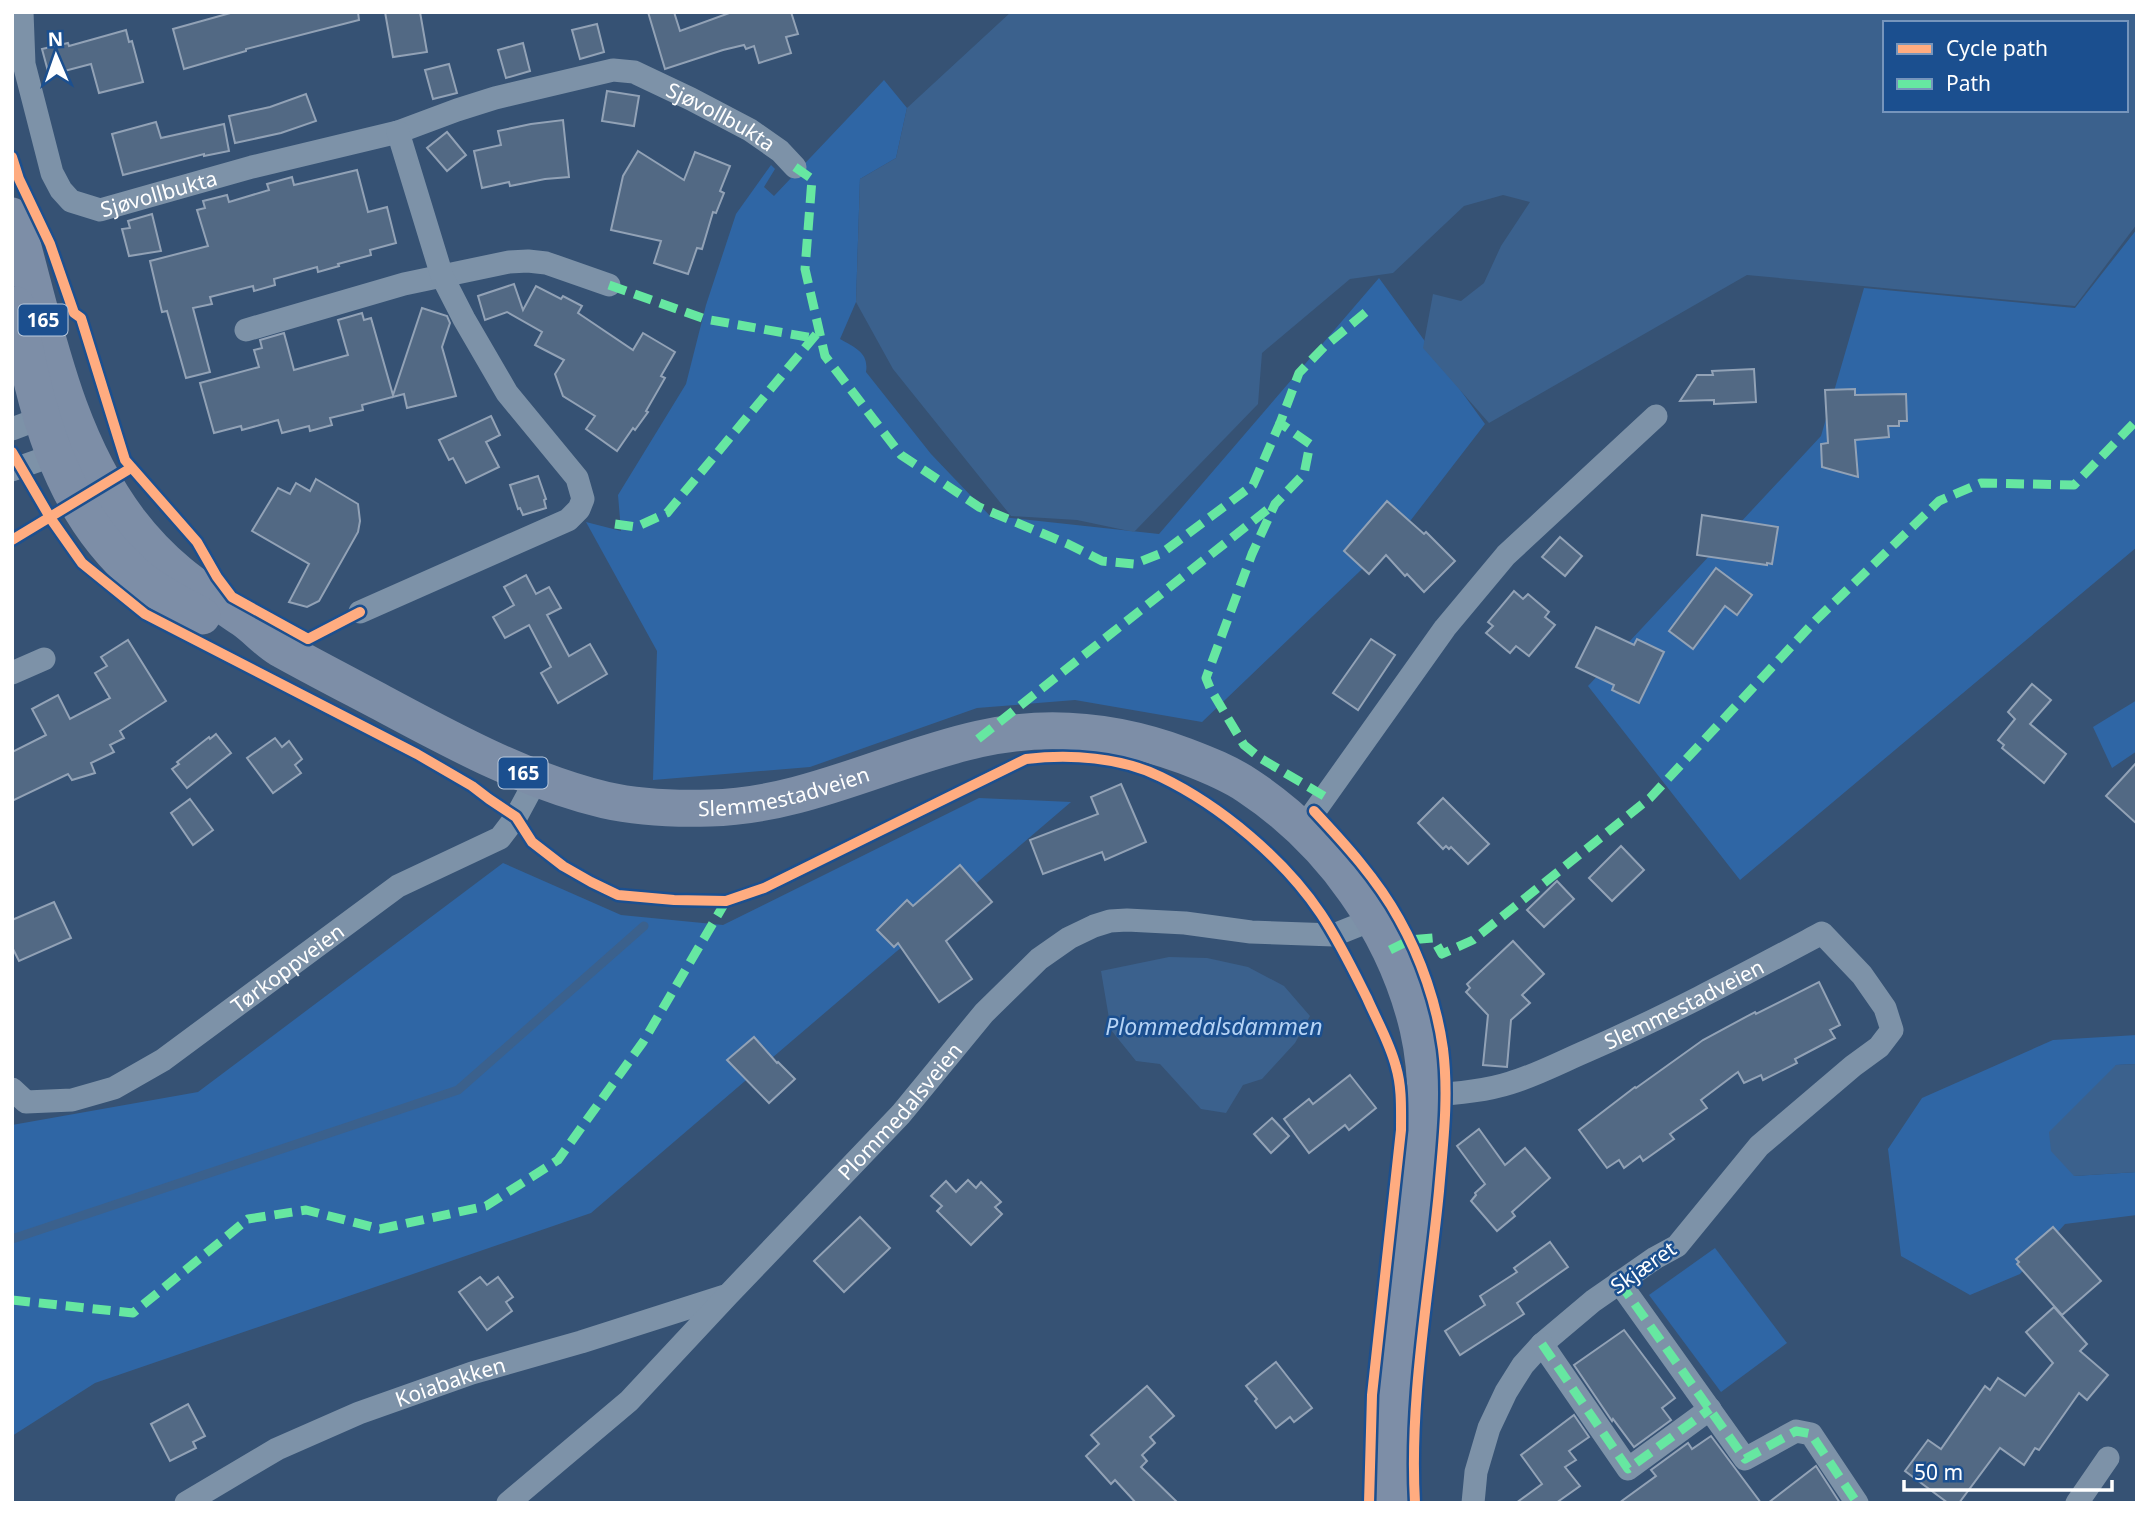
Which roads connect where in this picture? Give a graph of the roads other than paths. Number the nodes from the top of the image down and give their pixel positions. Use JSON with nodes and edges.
{"nodes":[{"id":1,"x":22,"y":12,"type":"edge"},
{"id":2,"x":398,"y":132,"type":"junction"},
{"id":3,"x":795,"y":167,"type":"dead end"},
{"id":4,"x":12,"y":216,"type":"edge"},
{"id":5,"x":442,"y":276,"type":"junction"},
{"id":6,"x":609,"y":285,"type":"dead end"},
{"id":7,"x":12,"y":288,"type":"edge"},
{"id":8,"x":246,"y":330,"type":"dead end"},
{"id":9,"x":1656,"y":416,"type":"dead end"},
{"id":10,"x":43,"y":424,"type":"edge"},
{"id":11,"x":54,"y":455,"type":"junction"},
{"id":12,"x":12,"y":470,"type":"edge"},
{"id":13,"x":360,"y":611,"type":"dead end"},
{"id":14,"x":271,"y":643,"type":"junction"},
{"id":15,"x":44,"y":659,"type":"dead end"},
{"id":16,"x":12,"y":673,"type":"edge"},
{"id":17,"x":537,"y":778,"type":"junction"},
{"id":18,"x":1302,"y":829,"type":"junction"},
{"id":19,"x":1374,"y":919,"type":"junction"},
{"id":20,"x":1892,"y":1030,"type":"joint"},
{"id":21,"x":12,"y":1089,"type":"edge"},
{"id":22,"x":1426,"y":1095,"type":"junction"},
{"id":23,"x":1619,"y":1282,"type":"junction"},
{"id":24,"x":728,"y":1295,"type":"junction"},
{"id":25,"x":1542,"y":1344,"type":"junction"},
{"id":26,"x":1710,"y":1409,"type":"junction"},
{"id":27,"x":2108,"y":1458,"type":"dead end"},
{"id":28,"x":186,"y":1503,"type":"edge"},
{"id":29,"x":508,"y":1503,"type":"edge"},
{"id":30,"x":1393,"y":1503,"type":"edge"},
{"id":31,"x":1473,"y":1503,"type":"edge"},
{"id":32,"x":1857,"y":1503,"type":"edge"},
{"id":33,"x":2077,"y":1503,"type":"edge"}],
"edges":[{"from":1,"to":2,"type":"street","name":"Sjøvollbukta"},
{"from":2,"to":3,"type":"street","name":"Sjøvollbukta"},
{"from":2,"to":5,"type":"street"},
{"from":4,"to":10,"type":"main road","name":"Slemmestadveien","number":"165"},
{"from":5,"to":6,"type":"street"},
{"from":5,"to":8,"type":"street"},
{"from":5,"to":13,"type":"street"},
{"from":7,"to":10,"type":"main road","name":"Slemmestadveien","number":"165"},
{"from":9,"to":18,"type":"street"},
{"from":10,"to":11,"type":"main road","name":"Slemmestadveien","number":"165"},
{"from":10,"to":14,"type":"main road","name":"Slemmestadveien","number":"165"},
{"from":11,"to":12,"type":"street"},
{"from":11,"to":14,"type":"main road","name":"Slemmestadveien","number":"165"},
{"from":14,"to":17,"type":"main road","name":"Slemmestadveien","number":"165"},
{"from":15,"to":16,"type":"street"},
{"from":17,"to":18,"type":"main road","name":"Slemmestadveien","number":"165"},
{"from":17,"to":21,"type":"street","name":"Tørkoppveien"},
{"from":18,"to":19,"type":"main road","name":"Slemmestadveien","number":"165"},
{"from":19,"to":22,"type":"main road","name":"Slemmestadveien","number":"165"},
{"from":19,"to":24,"type":"street","name":"Plommedalsveien"},
{"from":20,"to":22,"type":"street","name":"Slemmestadveien"},
{"from":20,"to":23,"type":"street","name":"Skjæret"},
{"from":22,"to":30,"type":"main road","name":"Slemmestadveien","number":"165"},
{"from":23,"to":25,"type":"street","name":"Skjæret"},
{"from":23,"to":26,"type":"street"},
{"from":24,"to":28,"type":"street","name":"Koiabakken"},
{"from":24,"to":29,"type":"street","name":"Plommedalsveien"},
{"from":25,"to":26,"type":"street"},
{"from":25,"to":31,"type":"street","name":"Skjæret"},
{"from":26,"to":32,"type":"street"},
{"from":27,"to":33,"type":"street"}]}
